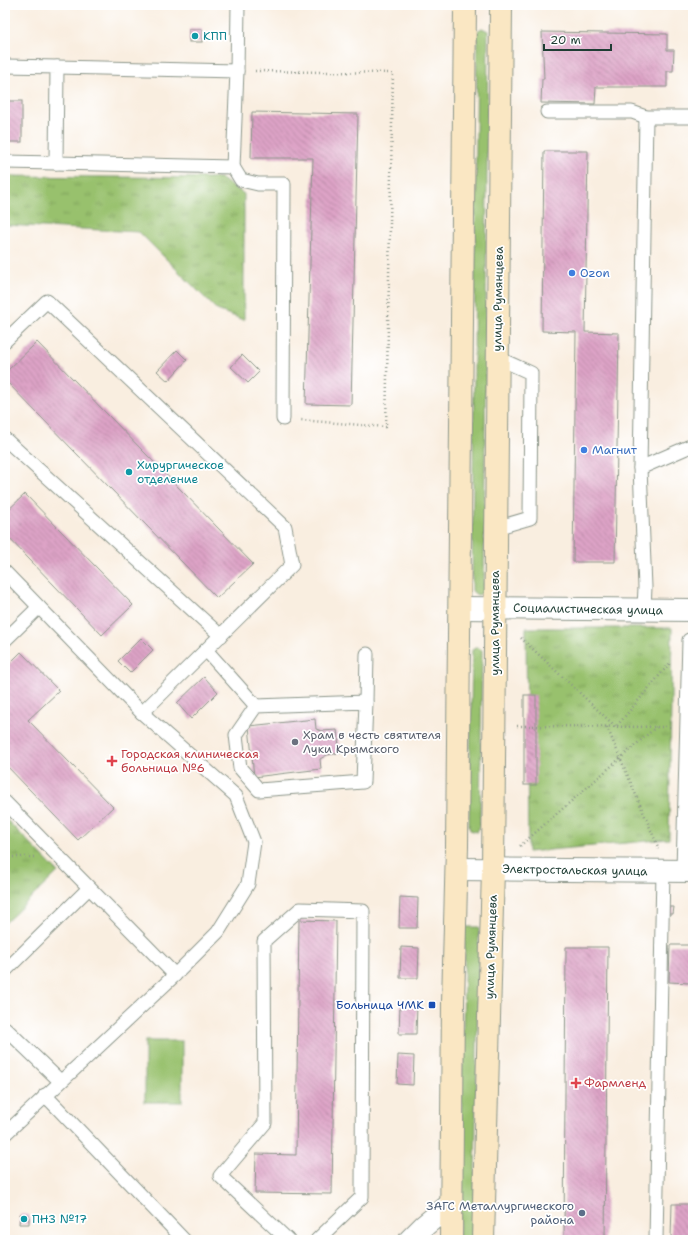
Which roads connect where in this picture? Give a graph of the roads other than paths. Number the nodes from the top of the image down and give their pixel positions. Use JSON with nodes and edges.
{"nodes":[{"id":1,"x":238,"y":5,"type":"edge"},
{"id":2,"x":465,"y":5,"type":"edge"},
{"id":3,"x":501,"y":5,"type":"edge"},
{"id":4,"x":5,"y":66,"type":"edge"},
{"id":5,"x":57,"y":67,"type":"junction"},
{"id":6,"x":237,"y":71,"type":"junction"},
{"id":7,"x":547,"y":112,"type":"dead end"},
{"id":8,"x":646,"y":117,"type":"junction"},
{"id":9,"x":693,"y":117,"type":"edge"},
{"id":10,"x":5,"y":162,"type":"edge"},
{"id":11,"x":56,"y":163,"type":"junction"},
{"id":12,"x":233,"y":167,"type":"junction"},
{"id":13,"x":5,"y":341,"type":"edge"},
{"id":14,"x":498,"y":358,"type":"junction"},
{"id":15,"x":284,"y":419,"type":"road end"},
{"id":16,"x":5,"y":439,"type":"edge"},
{"id":17,"x":693,"y":444,"type":"edge"},
{"id":18,"x":640,"y":468,"type":"junction"},
{"id":19,"x":496,"y":528,"type":"junction"},
{"id":20,"x":5,"y":572,"type":"edge"},
{"id":21,"x":39,"y":607,"type":"junction"},
{"id":22,"x":460,"y":608,"type":"junction"},
{"id":23,"x":496,"y":608,"type":"junction"},
{"id":24,"x":644,"y":609,"type":"junction"},
{"id":25,"x":693,"y":610,"type":"edge"},
{"id":26,"x":221,"y":636,"type":"junction"},
{"id":27,"x":5,"y":640,"type":"edge"},
{"id":28,"x":689,"y":640,"type":"road end"},
{"id":29,"x":206,"y":650,"type":"junction"},
{"id":30,"x":367,"y":654,"type":"dead end"},
{"id":31,"x":366,"y":702,"type":"junction"},
{"id":32,"x":256,"y":706,"type":"junction"},
{"id":33,"x":142,"y":713,"type":"junction"},
{"id":34,"x":5,"y":802,"type":"edge"},
{"id":35,"x":457,"y":869,"type":"junction"},
{"id":36,"x":493,"y":869,"type":"junction"},
{"id":37,"x":677,"y":871,"type":"edge"},
{"id":38,"x":89,"y":888,"type":"junction"},
{"id":39,"x":5,"y":971,"type":"edge"},
{"id":40,"x":175,"y":976,"type":"junction"},
{"id":41,"x":5,"y":1028,"type":"edge"},
{"id":42,"x":60,"y":1081,"type":"junction"},
{"id":43,"x":45,"y":1095,"type":"junction"},
{"id":44,"x":5,"y":1134,"type":"edge"},
{"id":45,"x":452,"y":1203,"type":"junction"},
{"id":46,"x":184,"y":1240,"type":"edge"},
{"id":47,"x":288,"y":1240,"type":"edge"},
{"id":48,"x":318,"y":1240,"type":"edge"},
{"id":49,"x":410,"y":1240,"type":"edge"},
{"id":50,"x":451,"y":1240,"type":"edge"},
{"id":51,"x":483,"y":1240,"type":"edge"},
{"id":52,"x":656,"y":1240,"type":"edge"}],
"edges":[{"from":1,"to":6,"type":"lane"},
{"from":2,"to":22,"type":"main road"},
{"from":3,"to":14,"type":"main road","name":"улица Румянцева"},
{"from":4,"to":5,"type":"lane"},
{"from":5,"to":6,"type":"lane"},
{"from":5,"to":11,"type":"lane"},
{"from":6,"to":12,"type":"lane"},
{"from":7,"to":8,"type":"lane"},
{"from":8,"to":9,"type":"lane"},
{"from":8,"to":18,"type":"lane"},
{"from":10,"to":11,"type":"lane"},
{"from":11,"to":12,"type":"lane"},
{"from":12,"to":15,"type":"lane"},
{"from":13,"to":26,"type":"lane"},
{"from":14,"to":19,"type":"main road","name":"улица Румянцева"},
{"from":14,"to":19,"type":"lane"},
{"from":16,"to":26,"type":"lane"},
{"from":17,"to":18,"type":"lane"},
{"from":18,"to":24,"type":"lane"},
{"from":19,"to":23,"type":"main road","name":"улица Румянцева"},
{"from":20,"to":21,"type":"lane"},
{"from":21,"to":27,"type":"lane"},
{"from":21,"to":33,"type":"lane"},
{"from":22,"to":23,"type":"street","name":"Социалистическая улица"},
{"from":22,"to":35,"type":"main road"},
{"from":23,"to":24,"type":"street","name":"Социалистическая улица"},
{"from":23,"to":36,"type":"main road","name":"улица Румянцева"},
{"from":24,"to":25,"type":"street","name":"Социалистическая улица"},
{"from":26,"to":29,"type":"lane"},
{"from":28,"to":37,"type":"lane"},
{"from":29,"to":32,"type":"lane"},
{"from":29,"to":33,"type":"lane"},
{"from":30,"to":31,"type":"lane"},
{"from":31,"to":32,"type":"lane"},
{"from":31,"to":32,"type":"lane"},
{"from":33,"to":40,"type":"lane"},
{"from":34,"to":38,"type":"lane"},
{"from":35,"to":36,"type":"street","name":"Электростальская улица"},
{"from":35,"to":45,"type":"main road"},
{"from":36,"to":37,"type":"street","name":"Электростальская улица"},
{"from":36,"to":51,"type":"main road","name":"улица Румянцева"},
{"from":37,"to":52,"type":"lane"},
{"from":38,"to":39,"type":"lane"},
{"from":38,"to":40,"type":"lane"},
{"from":40,"to":42,"type":"lane"},
{"from":41,"to":42,"type":"lane"},
{"from":42,"to":43,"type":"lane"},
{"from":43,"to":44,"type":"lane"},
{"from":43,"to":46,"type":"lane"},
{"from":45,"to":49,"type":"street"},
{"from":45,"to":50,"type":"main road"},
{"from":47,"to":48,"type":"lane"}]}
